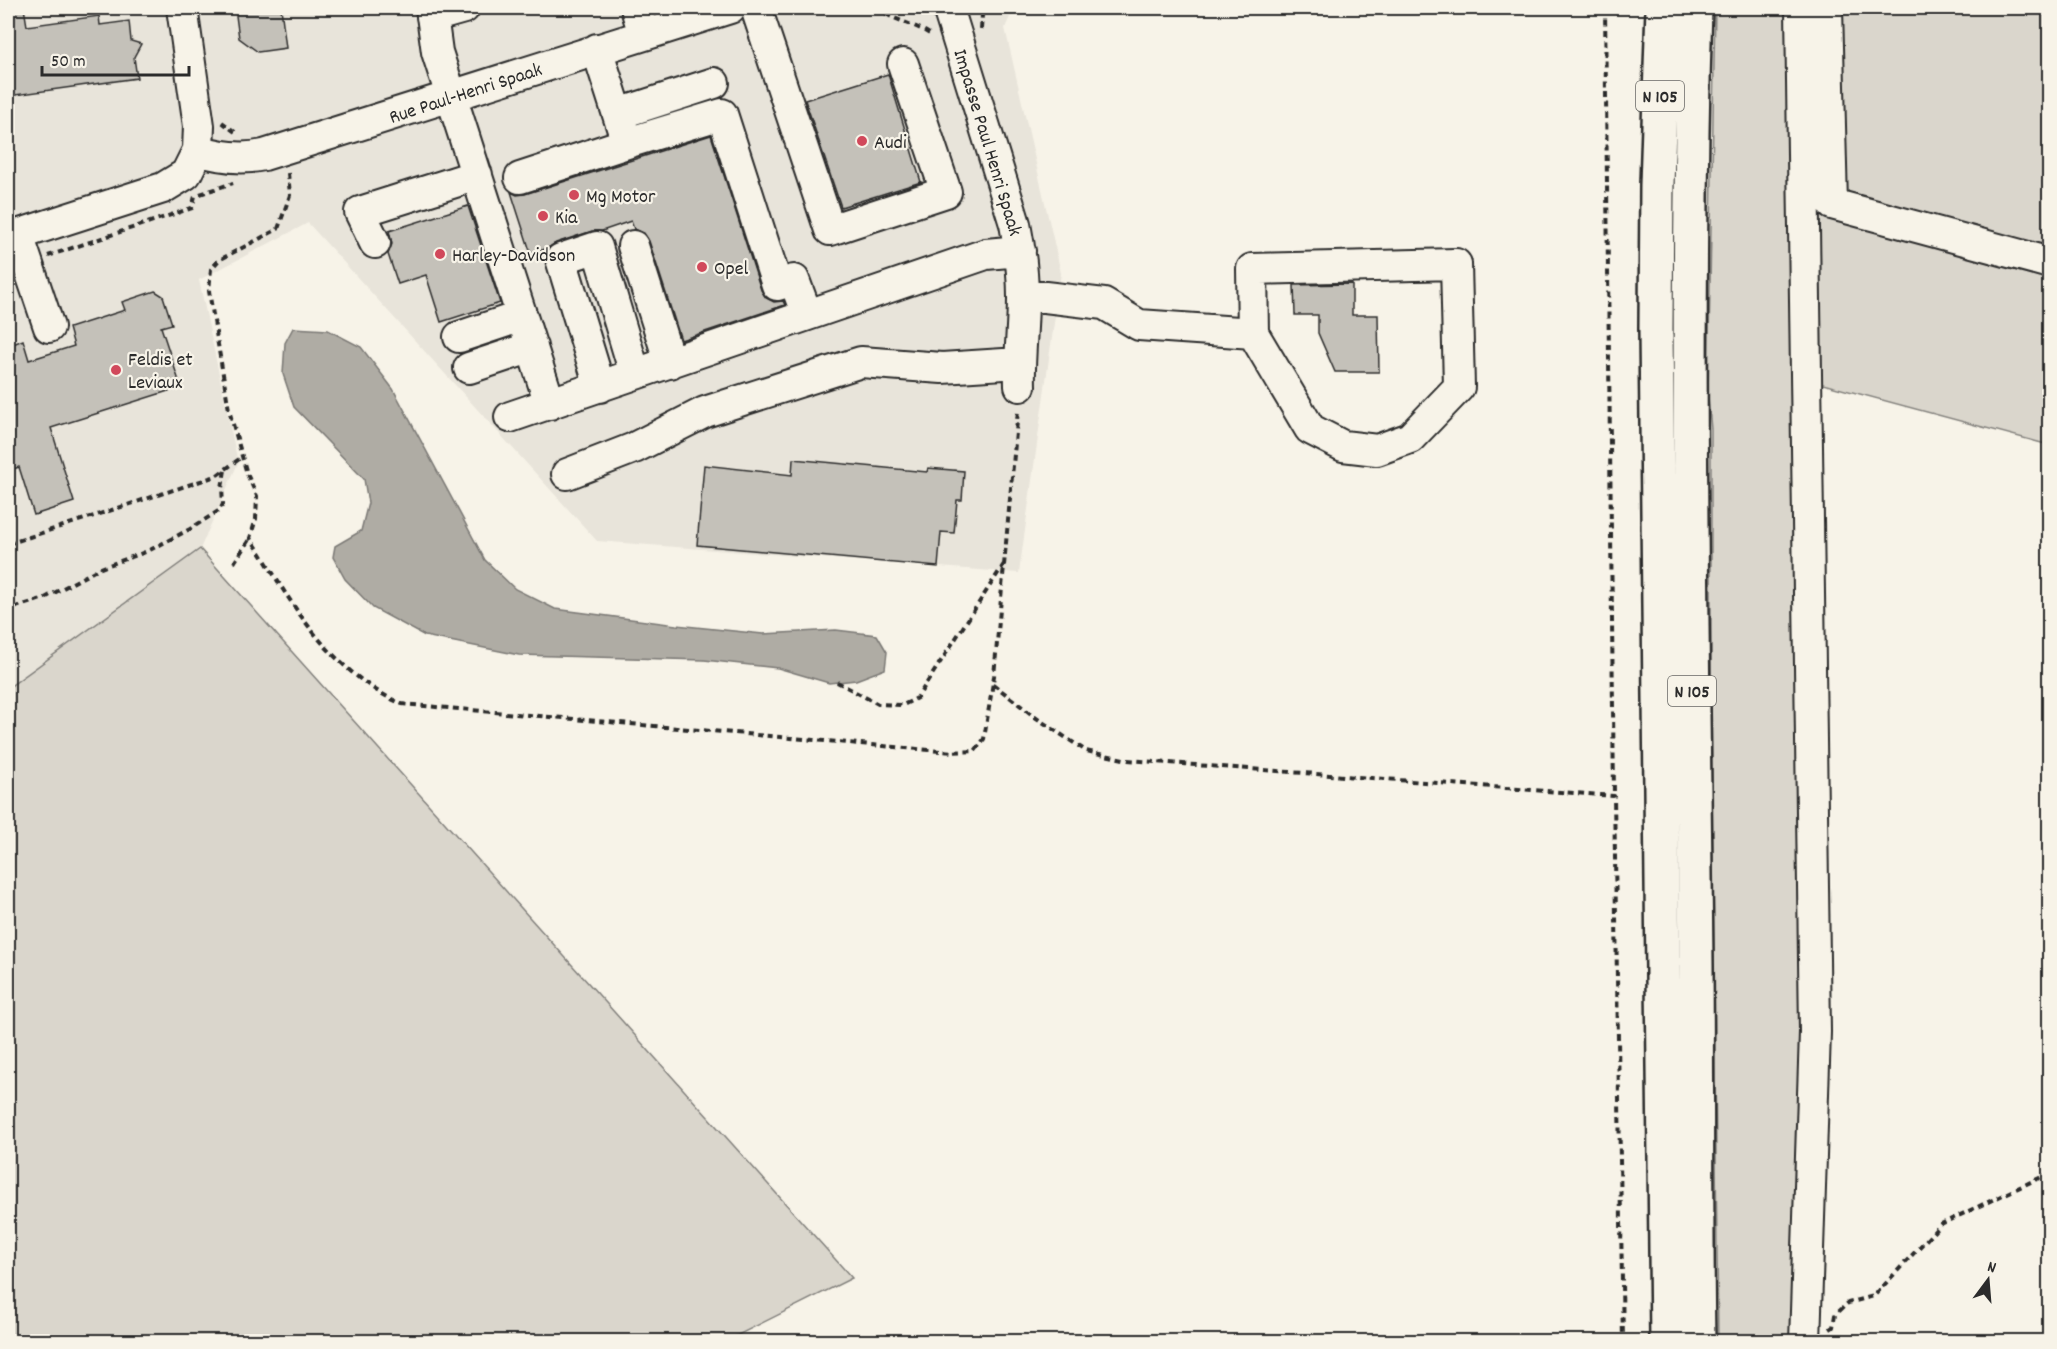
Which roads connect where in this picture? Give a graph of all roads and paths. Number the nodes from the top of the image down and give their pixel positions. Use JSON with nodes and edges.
{"nodes":[{"id":1,"x":182,"y":8,"type":"edge"},
{"id":2,"x":464,"y":8,"type":"edge"},
{"id":3,"x":730,"y":8,"type":"edge"},
{"id":4,"x":756,"y":8,"type":"edge"},
{"id":5,"x":948,"y":8,"type":"edge"},
{"id":6,"x":1605,"y":8,"type":"edge"},
{"id":7,"x":1663,"y":8,"type":"edge"},
{"id":8,"x":1695,"y":8,"type":"edge"},
{"id":9,"x":1802,"y":8,"type":"edge"},
{"id":10,"x":1827,"y":8,"type":"edge"},
{"id":11,"x":431,"y":12,"type":"edge"},
{"id":12,"x":640,"y":21,"type":"edge"},
{"id":13,"x":597,"y":50,"type":"junction"},
{"id":14,"x":903,"y":64,"type":"dead end"},
{"id":15,"x":714,"y":83,"type":"dead end"},
{"id":16,"x":451,"y":96,"type":"junction"},
{"id":17,"x":618,"y":114,"type":"junction"},
{"id":18,"x":627,"y":143,"type":"junction"},
{"id":19,"x":198,"y":150,"type":"junction"},
{"id":20,"x":282,"y":150,"type":"junction"},
{"id":21,"x":477,"y":176,"type":"junction"},
{"id":22,"x":520,"y":178,"type":"dead end"},
{"id":23,"x":195,"y":195,"type":"dead end"},
{"id":24,"x":13,"y":236,"type":"edge"},
{"id":25,"x":375,"y":243,"type":"dead end"},
{"id":26,"x":633,"y":246,"type":"dead end"},
{"id":27,"x":1020,"y":251,"type":"junction"},
{"id":28,"x":27,"y":262,"type":"junction"},
{"id":29,"x":2049,"y":263,"type":"edge"},
{"id":30,"x":1023,"y":297,"type":"junction"},
{"id":31,"x":807,"y":315,"type":"junction"},
{"id":32,"x":522,"y":316,"type":"junction"},
{"id":33,"x":49,"y":327,"type":"dead end"},
{"id":34,"x":1254,"y":333,"type":"junction"},
{"id":35,"x":459,"y":337,"type":"dead end"},
{"id":36,"x":532,"y":347,"type":"junction"},
{"id":37,"x":670,"y":363,"type":"junction"},
{"id":38,"x":469,"y":368,"type":"dead end"},
{"id":39,"x":635,"y":374,"type":"junction"},
{"id":40,"x":1020,"y":375,"type":"junction"},
{"id":41,"x":600,"y":387,"type":"junction"},
{"id":42,"x":550,"y":404,"type":"junction"},
{"id":43,"x":510,"y":417,"type":"dead end"},
{"id":44,"x":242,"y":457,"type":"junction"},
{"id":45,"x":225,"y":471,"type":"junction"},
{"id":46,"x":567,"y":474,"type":"dead end"},
{"id":47,"x":250,"y":538,"type":"junction"},
{"id":48,"x":8,"y":544,"type":"edge"},
{"id":49,"x":234,"y":563,"type":"dead end"},
{"id":50,"x":1004,"y":563,"type":"junction"},
{"id":51,"x":8,"y":616,"type":"edge"},
{"id":52,"x":837,"y":682,"type":"dead end"},
{"id":53,"x":993,"y":683,"type":"junction"},
{"id":54,"x":1614,"y":796,"type":"junction"},
{"id":55,"x":2049,"y":1173,"type":"edge"},
{"id":56,"x":1816,"y":1337,"type":"edge"},
{"id":57,"x":1623,"y":1341,"type":"edge"},
{"id":58,"x":1667,"y":1341,"type":"edge"},
{"id":59,"x":1698,"y":1341,"type":"edge"}],
"edges":[{"from":1,"to":19,"type":"street"},
{"from":2,"to":11,"type":"street"},
{"from":3,"to":12,"type":"street","name":"Rue Paul-Henri Spaak"},
{"from":4,"to":14,"type":"street"},
{"from":5,"to":27,"type":"street","name":"Impasse Paul Henri Spaak"},
{"from":6,"to":54,"type":"path"},
{"from":7,"to":58,"type":"highway","number":"N 105"},
{"from":8,"to":59,"type":"highway","number":"N 105"},
{"from":9,"to":56,"type":"street"},
{"from":10,"to":29,"type":"street"},
{"from":11,"to":16,"type":"street"},
{"from":12,"to":13,"type":"street","name":"Rue Paul-Henri Spaak"},
{"from":13,"to":16,"type":"street","name":"Rue Paul-Henri Spaak"},
{"from":13,"to":17,"type":"street"},
{"from":15,"to":17,"type":"street"},
{"from":16,"to":20,"type":"street","name":"Rue Paul-Henri Spaak"},
{"from":16,"to":21,"type":"street"},
{"from":17,"to":18,"type":"street"},
{"from":18,"to":22,"type":"street"},
{"from":18,"to":31,"type":"street"},
{"from":19,"to":20,"type":"street","name":"Rue Paul-Henri Spaak"},
{"from":19,"to":24,"type":"street"},
{"from":20,"to":44,"type":"path"},
{"from":21,"to":25,"type":"street"},
{"from":21,"to":32,"type":"street"},
{"from":23,"to":28,"type":"path"},
{"from":24,"to":28,"type":"street"},
{"from":26,"to":37,"type":"street"},
{"from":27,"to":30,"type":"street","name":"Impasse Paul Henri Spaak"},
{"from":27,"to":31,"type":"street"},
{"from":28,"to":33,"type":"street"},
{"from":30,"to":34,"type":"street"},
{"from":30,"to":40,"type":"street","name":"Impasse Paul Henri Spaak"},
{"from":31,"to":37,"type":"street"},
{"from":32,"to":35,"type":"street"},
{"from":32,"to":36,"type":"street"},
{"from":34,"to":34,"type":"street"},
{"from":36,"to":38,"type":"street"},
{"from":36,"to":42,"type":"street"},
{"from":37,"to":39,"type":"street"},
{"from":39,"to":41,"type":"street"},
{"from":39,"to":41,"type":"street"},
{"from":40,"to":46,"type":"street"},
{"from":40,"to":50,"type":"path"},
{"from":41,"to":42,"type":"street"},
{"from":42,"to":43,"type":"street"},
{"from":44,"to":45,"type":"path"},
{"from":44,"to":47,"type":"path"},
{"from":45,"to":48,"type":"path"},
{"from":45,"to":51,"type":"path"},
{"from":47,"to":49,"type":"path"},
{"from":47,"to":53,"type":"path"},
{"from":50,"to":52,"type":"path"},
{"from":50,"to":53,"type":"path"},
{"from":53,"to":54,"type":"path"},
{"from":54,"to":57,"type":"path"},
{"from":55,"to":56,"type":"path"}]}
